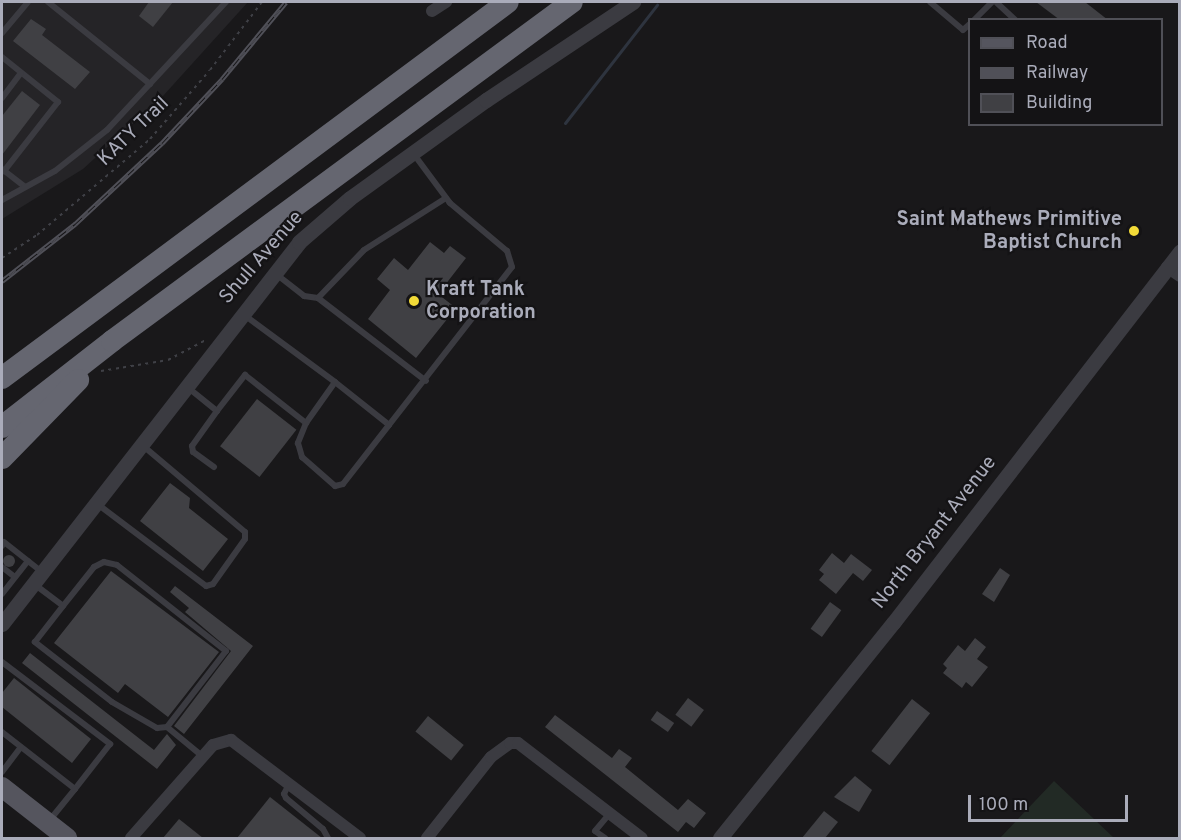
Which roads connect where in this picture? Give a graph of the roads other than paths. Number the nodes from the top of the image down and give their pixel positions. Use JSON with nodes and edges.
{"nodes":[{"id":1,"x":28,"y":2,"type":"edge"},
{"id":2,"x":48,"y":2,"type":"edge"},
{"id":3,"x":226,"y":2,"type":"edge"},
{"id":4,"x":446,"y":2,"type":"edge"},
{"id":5,"x":508,"y":2,"type":"edge"},
{"id":6,"x":572,"y":2,"type":"edge"},
{"id":7,"x":633,"y":2,"type":"edge"},
{"id":8,"x":930,"y":2,"type":"edge"},
{"id":9,"x":994,"y":2,"type":"edge"},
{"id":10,"x":432,"y":11,"type":"dead end"},
{"id":11,"x":976,"y":18,"type":"edge"},
{"id":12,"x":1013,"y":18,"type":"edge"},
{"id":13,"x":968,"y":25,"type":"edge"},
{"id":14,"x":2,"y":33,"type":"edge"},
{"id":15,"x":2,"y":57,"type":"edge"},
{"id":16,"x":21,"y":73,"type":"junction"},
{"id":17,"x":150,"y":84,"type":"junction"},
{"id":18,"x":2,"y":98,"type":"edge"},
{"id":19,"x":413,"y":153,"type":"junction"},
{"id":20,"x":3,"y":170,"type":"edge"},
{"id":21,"x":24,"y":186,"type":"junction"},
{"id":22,"x":446,"y":198,"type":"junction"},
{"id":23,"x":2,"y":200,"type":"edge"},
{"id":24,"x":1179,"y":251,"type":"edge"},
{"id":25,"x":273,"y":272,"type":"junction"},
{"id":26,"x":1173,"y":272,"type":"edge"},
{"id":27,"x":318,"y":298,"type":"junction"},
{"id":28,"x":242,"y":313,"type":"junction"},
{"id":29,"x":112,"y":341,"type":"junction"},
{"id":30,"x":40,"y":346,"type":"junction"},
{"id":31,"x":2,"y":366,"type":"edge"},
{"id":32,"x":2,"y":378,"type":"edge"},
{"id":33,"x":426,"y":381,"type":"junction"},
{"id":34,"x":335,"y":382,"type":"junction"},
{"id":35,"x":186,"y":386,"type":"junction"},
{"id":36,"x":217,"y":411,"type":"junction"},
{"id":37,"x":306,"y":423,"type":"junction"},
{"id":38,"x":389,"y":425,"type":"junction"},
{"id":39,"x":2,"y":427,"type":"edge"},
{"id":40,"x":141,"y":444,"type":"junction"},
{"id":41,"x":2,"y":458,"type":"edge"},
{"id":42,"x":214,"y":467,"type":"dead end"},
{"id":43,"x":96,"y":503,"type":"junction"},
{"id":44,"x":2,"y":535,"type":"edge"},
{"id":45,"x":3,"y":544,"type":"edge"},
{"id":46,"x":28,"y":561,"type":"junction"},
{"id":47,"x":2,"y":567,"type":"edge"},
{"id":48,"x":15,"y":577,"type":"junction"},
{"id":49,"x":38,"y":578,"type":"junction"},
{"id":50,"x":2,"y":594,"type":"edge"},
{"id":51,"x":63,"y":606,"type":"junction"},
{"id":52,"x":2,"y":624,"type":"edge"},
{"id":53,"x":2,"y":664,"type":"edge"},
{"id":54,"x":167,"y":727,"type":"junction"},
{"id":55,"x":2,"y":732,"type":"edge"},
{"id":56,"x":21,"y":747,"type":"junction"},
{"id":57,"x":202,"y":756,"type":"junction"},
{"id":58,"x":2,"y":772,"type":"edge"},
{"id":59,"x":290,"y":784,"type":"junction"},
{"id":60,"x":2,"y":787,"type":"edge"},
{"id":61,"x":75,"y":789,"type":"junction"},
{"id":62,"x":610,"y":813,"type":"junction"},
{"id":63,"x":48,"y":823,"type":"junction"},
{"id":64,"x":67,"y":838,"type":"edge"},
{"id":65,"x":131,"y":838,"type":"edge"},
{"id":66,"x":328,"y":838,"type":"edge"},
{"id":67,"x":360,"y":838,"type":"edge"},
{"id":68,"x":427,"y":838,"type":"edge"},
{"id":69,"x":605,"y":838,"type":"edge"},
{"id":70,"x":642,"y":838,"type":"edge"},
{"id":71,"x":720,"y":838,"type":"edge"}],
"edges":[{"from":1,"to":14,"type":"lane"},
{"from":2,"to":17,"type":"lane"},
{"from":3,"to":17,"type":"lane"},
{"from":4,"to":10,"type":"street"},
{"from":5,"to":30,"type":"highway"},
{"from":6,"to":29,"type":"highway"},
{"from":7,"to":19,"type":"street","name":"Shull Avenue"},
{"from":8,"to":13,"type":"lane"},
{"from":9,"to":11,"type":"lane"},
{"from":9,"to":12,"type":"lane"},
{"from":15,"to":16,"type":"lane"},
{"from":16,"to":18,"type":"lane"},
{"from":16,"to":20,"type":"lane"},
{"from":17,"to":21,"type":"lane"},
{"from":19,"to":22,"type":"lane"},
{"from":19,"to":25,"type":"street","name":"Shull Avenue"},
{"from":20,"to":21,"type":"lane"},
{"from":21,"to":23,"type":"lane"},
{"from":22,"to":27,"type":"lane"},
{"from":22,"to":33,"type":"lane"},
{"from":24,"to":26,"type":"street","name":"North Bryant Avenue"},
{"from":25,"to":27,"type":"lane"},
{"from":25,"to":28,"type":"street","name":"Shull Avenue"},
{"from":26,"to":71,"type":"street","name":"North Bryant Avenue"},
{"from":27,"to":33,"type":"lane"},
{"from":28,"to":34,"type":"lane"},
{"from":28,"to":35,"type":"street","name":"Shull Avenue"},
{"from":29,"to":39,"type":"highway"},
{"from":29,"to":41,"type":"highway"},
{"from":30,"to":31,"type":"highway"},
{"from":30,"to":32,"type":"highway"},
{"from":33,"to":38,"type":"lane"},
{"from":34,"to":37,"type":"lane"},
{"from":34,"to":38,"type":"lane"},
{"from":35,"to":36,"type":"lane"},
{"from":35,"to":40,"type":"street","name":"Shull Avenue"},
{"from":36,"to":37,"type":"lane"},
{"from":36,"to":42,"type":"lane"},
{"from":37,"to":38,"type":"lane"},
{"from":40,"to":43,"type":"street","name":"Shull Avenue"},
{"from":40,"to":43,"type":"lane"},
{"from":43,"to":49,"type":"street","name":"Shull Avenue"},
{"from":44,"to":45,"type":"lane"},
{"from":45,"to":46,"type":"lane"},
{"from":46,"to":48,"type":"lane"},
{"from":46,"to":49,"type":"lane"},
{"from":47,"to":48,"type":"lane"},
{"from":48,"to":50,"type":"lane"},
{"from":49,"to":51,"type":"lane"},
{"from":49,"to":52,"type":"street","name":"Shull Avenue"},
{"from":51,"to":54,"type":"lane"},
{"from":51,"to":54,"type":"lane"},
{"from":53,"to":61,"type":"lane"},
{"from":54,"to":57,"type":"lane"},
{"from":55,"to":56,"type":"lane"},
{"from":56,"to":58,"type":"lane"},
{"from":56,"to":61,"type":"lane"},
{"from":57,"to":59,"type":"street"},
{"from":57,"to":65,"type":"street"},
{"from":59,"to":66,"type":"lane"},
{"from":59,"to":67,"type":"street"},
{"from":60,"to":63,"type":"main road"},
{"from":61,"to":63,"type":"lane"},
{"from":62,"to":68,"type":"street"},
{"from":62,"to":69,"type":"lane"},
{"from":62,"to":70,"type":"street"},
{"from":63,"to":64,"type":"main road"}]}
